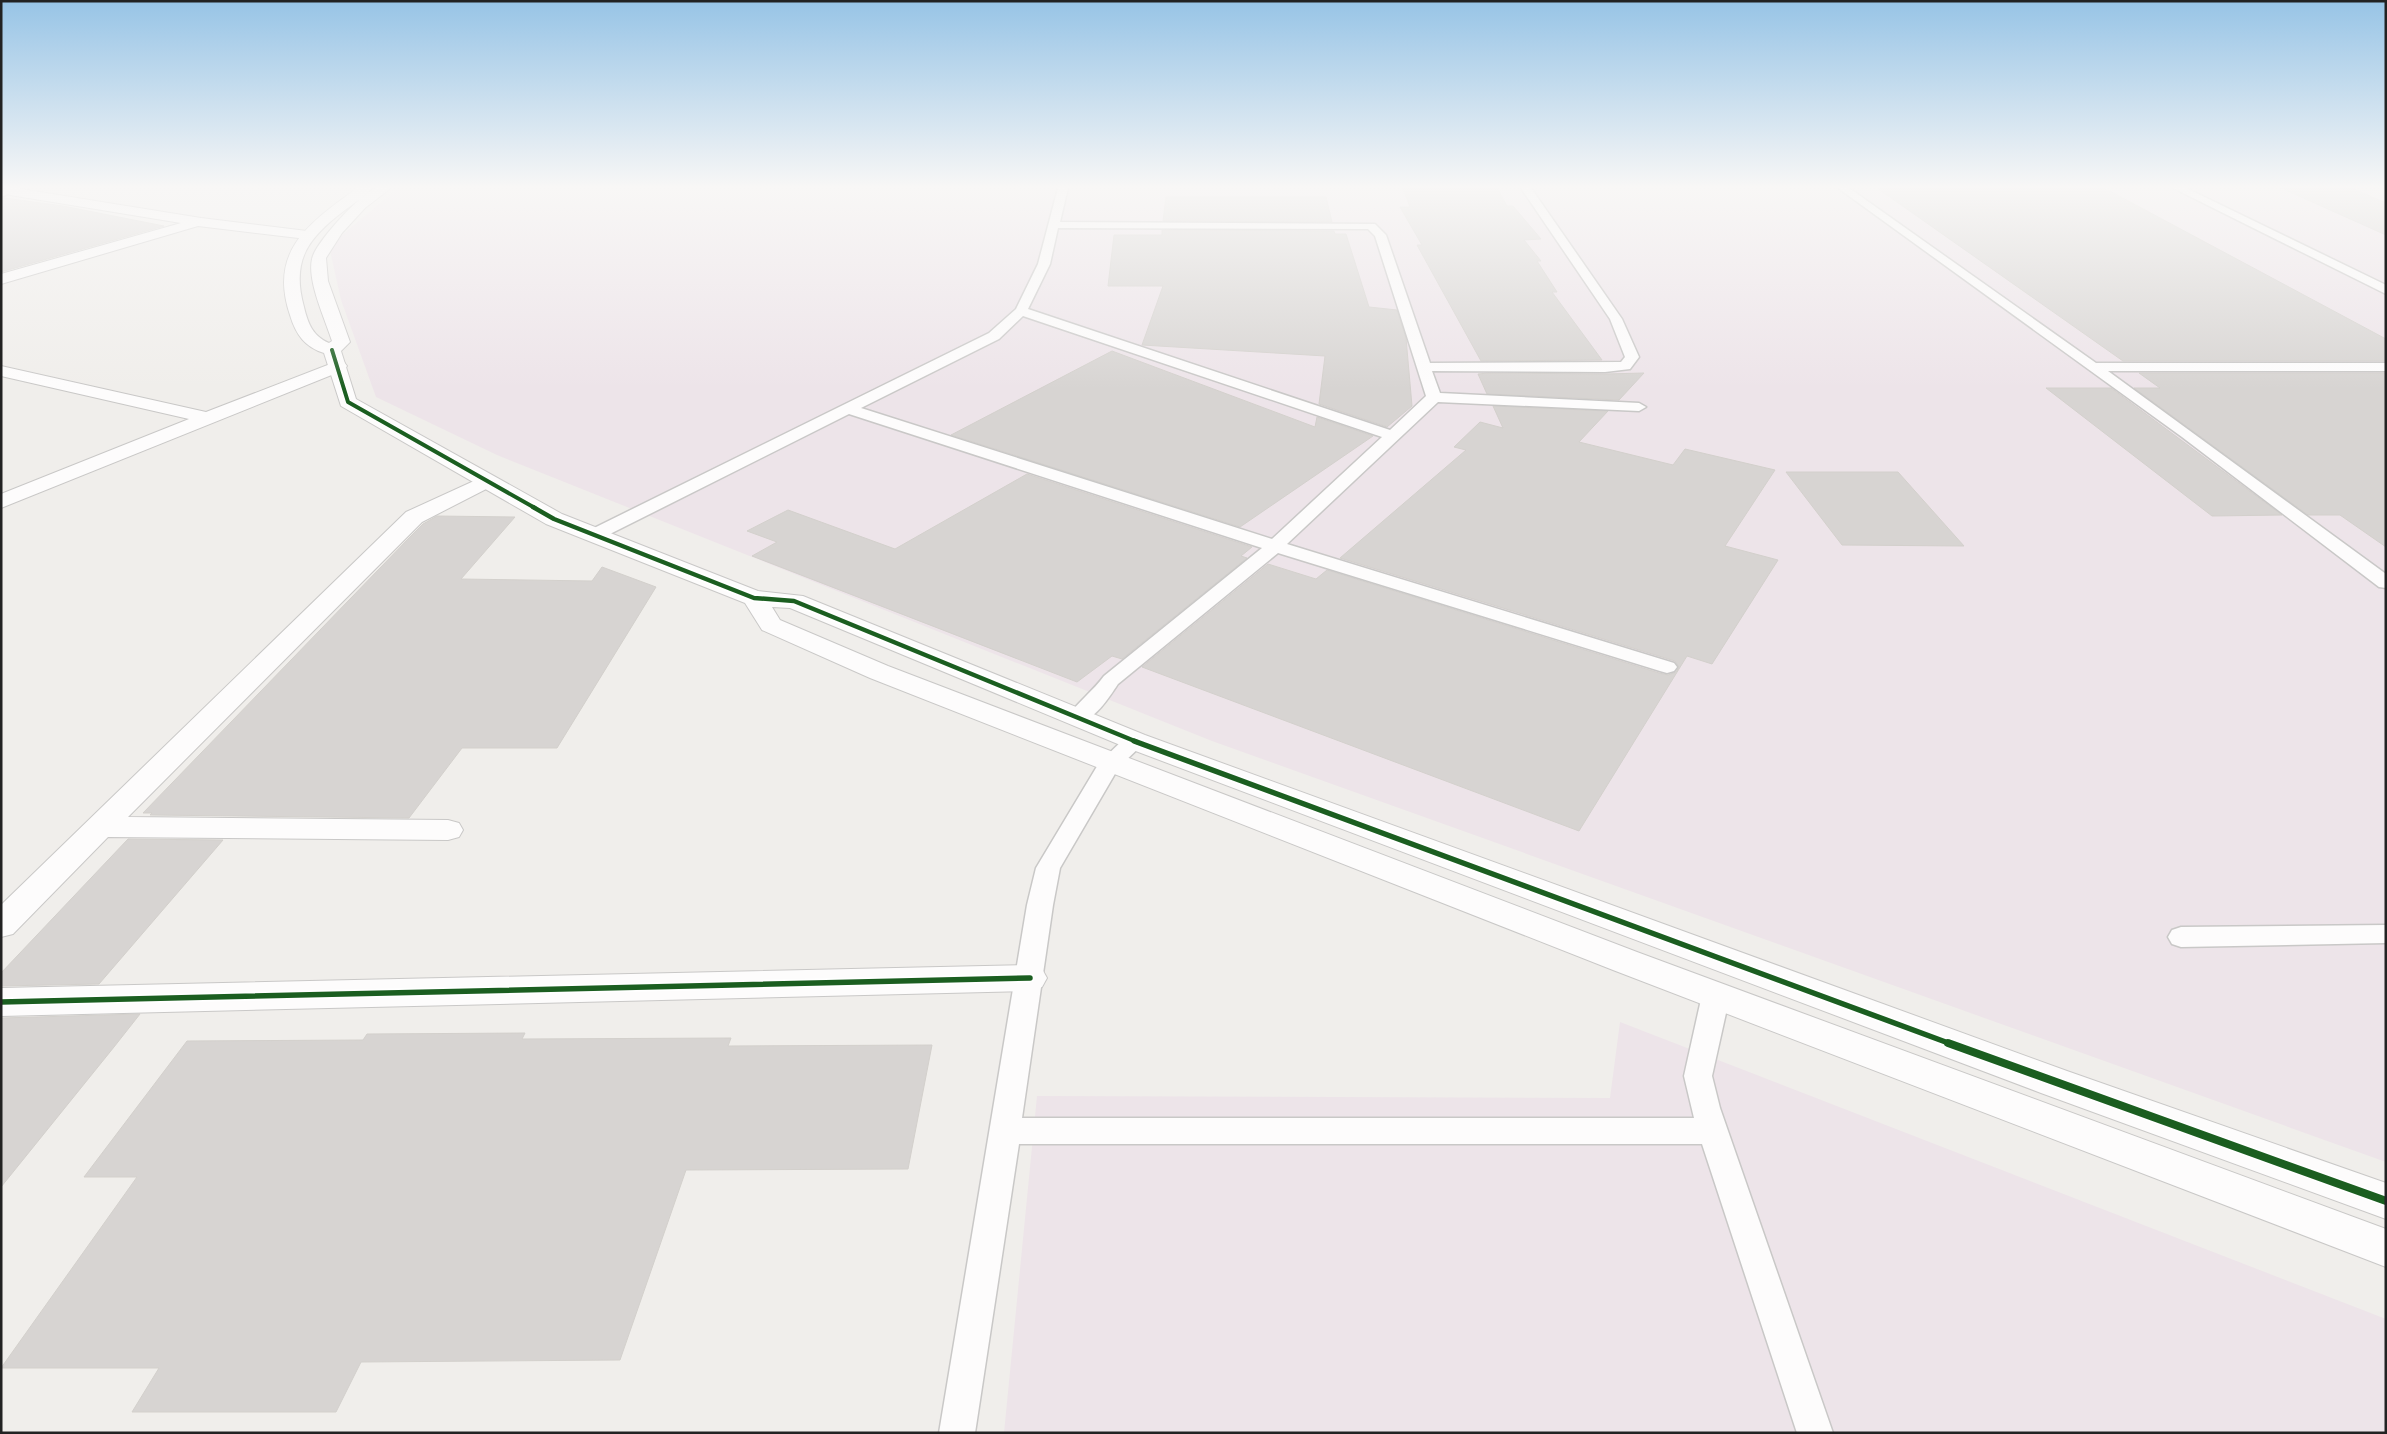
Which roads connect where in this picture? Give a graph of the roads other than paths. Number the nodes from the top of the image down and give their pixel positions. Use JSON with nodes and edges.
{"nodes":[{"id":1,"x":85,"y":255,"type":"edge"},
{"id":2,"x":294,"y":255,"type":"edge"},
{"id":3,"x":321,"y":255,"type":"edge"},
{"id":4,"x":1046,"y":255,"type":"edge"},
{"id":5,"x":1386,"y":255,"type":"edge"},
{"id":6,"x":1572,"y":255,"type":"edge"},
{"id":7,"x":1936,"y":255,"type":"edge"},
{"id":8,"x":2314,"y":255,"type":"edge"},
{"id":9,"x":1,"y":279,"type":"edge"},
{"id":10,"x":2386,"y":290,"type":"edge"},
{"id":11,"x":1021,"y":311,"type":"junction"},
{"id":12,"x":335,"y":358,"type":"junction"},
{"id":13,"x":1423,"y":367,"type":"junction"},
{"id":14,"x":2093,"y":367,"type":"junction"},
{"id":15,"x":2386,"y":368,"type":"edge"},
{"id":16,"x":1,"y":371,"type":"edge"},
{"id":17,"x":1434,"y":397,"type":"junction"},
{"id":18,"x":1639,"y":407,"type":"dead end"},
{"id":19,"x":847,"y":408,"type":"junction"},
{"id":20,"x":208,"y":419,"type":"junction"},
{"id":21,"x":1391,"y":435,"type":"junction"},
{"id":22,"x":487,"y":481,"type":"junction"},
{"id":23,"x":1,"y":502,"type":"edge"},
{"id":24,"x":594,"y":535,"type":"junction"},
{"id":25,"x":1275,"y":546,"type":"junction"},
{"id":26,"x":2386,"y":583,"type":"edge"},
{"id":27,"x":754,"y":598,"type":"junction"},
{"id":28,"x":1668,"y":667,"type":"dead end"},
{"id":29,"x":1078,"y":717,"type":"junction"},
{"id":30,"x":1123,"y":752,"type":"junction"},
{"id":31,"x":100,"y":827,"type":"junction"},
{"id":32,"x":448,"y":830,"type":"dead end"},
{"id":33,"x":1,"y":925,"type":"edge"},
{"id":34,"x":2386,"y":934,"type":"edge"},
{"id":35,"x":2181,"y":936,"type":"dead end"},
{"id":36,"x":1030,"y":978,"type":"junction"},
{"id":37,"x":1716,"y":995,"type":"junction"},
{"id":38,"x":1,"y":1002,"type":"edge"},
{"id":39,"x":1006,"y":1132,"type":"junction"},
{"id":40,"x":1713,"y":1132,"type":"junction"},
{"id":41,"x":2386,"y":1202,"type":"edge"},
{"id":42,"x":2386,"y":1248,"type":"edge"},
{"id":43,"x":957,"y":1433,"type":"edge"},
{"id":44,"x":1815,"y":1433,"type":"edge"}],
"edges":[{"from":1,"to":9,"type":"street"},
{"from":2,"to":12,"type":"street"},
{"from":3,"to":12,"type":"street"},
{"from":4,"to":11,"type":"lane"},
{"from":5,"to":13,"type":"lane"},
{"from":6,"to":13,"type":"lane"},
{"from":7,"to":14,"type":"lane"},
{"from":8,"to":10,"type":"lane"},
{"from":11,"to":19,"type":"lane"},
{"from":11,"to":21,"type":"lane"},
{"from":12,"to":20,"type":"street"},
{"from":12,"to":22,"type":"street"},
{"from":13,"to":17,"type":"lane"},
{"from":14,"to":15,"type":"lane"},
{"from":14,"to":26,"type":"lane"},
{"from":16,"to":20,"type":"street"},
{"from":17,"to":18,"type":"lane"},
{"from":17,"to":21,"type":"lane"},
{"from":19,"to":24,"type":"lane"},
{"from":19,"to":25,"type":"lane"},
{"from":20,"to":23,"type":"street"},
{"from":21,"to":25,"type":"lane"},
{"from":22,"to":24,"type":"street"},
{"from":22,"to":31,"type":"street"},
{"from":24,"to":27,"type":"street"},
{"from":25,"to":28,"type":"lane"},
{"from":25,"to":29,"type":"lane"},
{"from":27,"to":29,"type":"street"},
{"from":27,"to":30,"type":"street"},
{"from":29,"to":30,"type":"street"},
{"from":30,"to":36,"type":"lane"},
{"from":30,"to":37,"type":"street"},
{"from":30,"to":41,"type":"street"},
{"from":31,"to":32,"type":"street"},
{"from":31,"to":33,"type":"street"},
{"from":34,"to":35,"type":"lane"},
{"from":36,"to":38,"type":"street"},
{"from":36,"to":39,"type":"lane"},
{"from":37,"to":40,"type":"lane"},
{"from":37,"to":42,"type":"street"},
{"from":39,"to":40,"type":"lane"},
{"from":39,"to":43,"type":"lane"},
{"from":40,"to":44,"type":"lane"}]}
